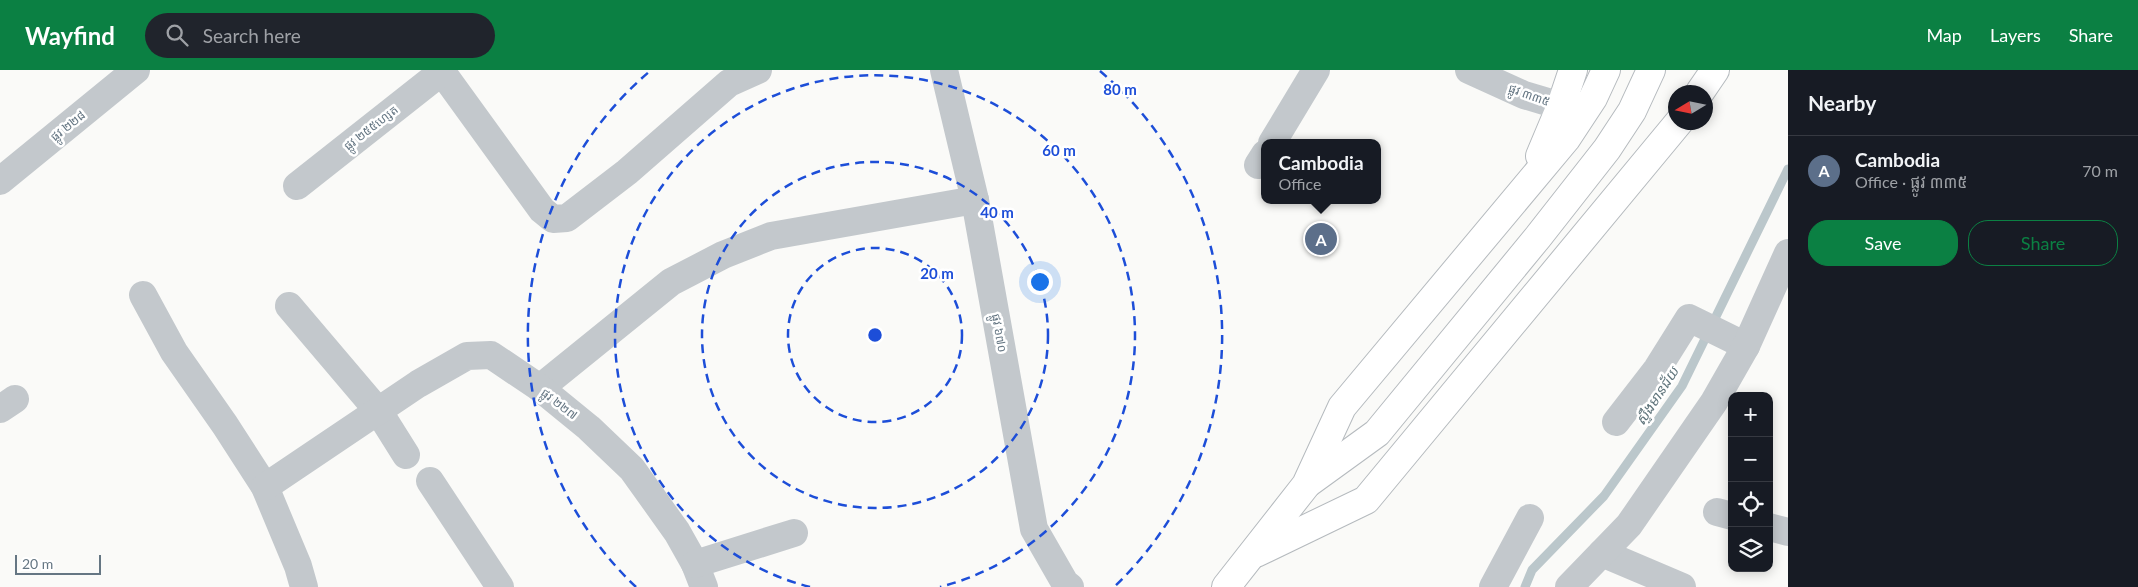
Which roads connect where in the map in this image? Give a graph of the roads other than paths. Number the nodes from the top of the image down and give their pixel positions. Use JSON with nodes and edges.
{"nodes":[{"id":1,"x":136,"y":70,"type":"edge"},
{"id":2,"x":758,"y":70,"type":"edge"},
{"id":3,"x":944,"y":70,"type":"edge"},
{"id":4,"x":1316,"y":70,"type":"edge"},
{"id":5,"x":1469,"y":70,"type":"edge"},
{"id":6,"x":1573,"y":70,"type":"edge"},
{"id":7,"x":1606,"y":70,"type":"edge"},
{"id":8,"x":1650,"y":70,"type":"edge"},
{"id":9,"x":1715,"y":70,"type":"edge"},
{"id":10,"x":443,"y":71,"type":"edge"},
{"id":11,"x":1705,"y":85,"type":"edge"},
{"id":12,"x":1561,"y":106,"type":"junction"},
{"id":13,"x":1671,"y":130,"type":"edge"},
{"id":14,"x":1274,"y":139,"type":"edge"},
{"id":15,"x":0,"y":181,"type":"edge"},
{"id":16,"x":297,"y":186,"type":"dead end"},
{"id":17,"x":1527,"y":187,"type":"junction"},
{"id":18,"x":975,"y":200,"type":"junction"},
{"id":19,"x":1788,"y":254,"type":"edge"},
{"id":20,"x":143,"y":295,"type":"dead end"},
{"id":21,"x":288,"y":306,"type":"dead end"},
{"id":22,"x":1739,"y":342,"type":"junction"},
{"id":23,"x":540,"y":388,"type":"junction"},
{"id":24,"x":379,"y":412,"type":"junction"},
{"id":25,"x":1616,"y":422,"type":"dead end"},
{"id":26,"x":406,"y":455,"type":"dead end"},
{"id":27,"x":430,"y":481,"type":"dead end"},
{"id":28,"x":1306,"y":485,"type":"junction"},
{"id":29,"x":265,"y":487,"type":"junction"},
{"id":30,"x":1530,"y":518,"type":"dead end"},
{"id":31,"x":1772,"y":527,"type":"edge"},
{"id":32,"x":1788,"y":532,"type":"edge"},
{"id":33,"x":794,"y":533,"type":"dead end"},
{"id":34,"x":1602,"y":553,"type":"junction"},
{"id":35,"x":1250,"y":556,"type":"junction"},
{"id":36,"x":700,"y":576,"type":"edge"},
{"id":37,"x":304,"y":587,"type":"edge"},
{"id":38,"x":500,"y":587,"type":"edge"},
{"id":39,"x":1070,"y":587,"type":"edge"},
{"id":40,"x":1226,"y":587,"type":"edge"},
{"id":41,"x":1493,"y":587,"type":"edge"},
{"id":42,"x":1569,"y":587,"type":"edge"},
{"id":43,"x":1682,"y":587,"type":"edge"}],
"edges":[{"from":1,"to":15,"type":"street","name":"ផ្លូវ ២២៨"},
{"from":2,"to":10,"type":"street"},
{"from":3,"to":18,"type":"street","name":"ផ្លូវ ៦៧០"},
{"from":4,"to":14,"type":"street"},
{"from":5,"to":12,"type":"street","name":"ផ្លូវ ៣៣៥"},
{"from":6,"to":12,"type":"main road"},
{"from":7,"to":17,"type":"main road"},
{"from":8,"to":28,"type":"main road"},
{"from":9,"to":11,"type":"main road"},
{"from":10,"to":16,"type":"street","name":"ផ្លូវ ២៥៥ហ្សេត"},
{"from":12,"to":17,"type":"main road"},
{"from":13,"to":35,"type":"main road"},
{"from":17,"to":28,"type":"main road"},
{"from":18,"to":23,"type":"street"},
{"from":18,"to":39,"type":"street","name":"ផ្លូវ ៦៧០"},
{"from":19,"to":22,"type":"street"},
{"from":20,"to":29,"type":"street"},
{"from":21,"to":24,"type":"street"},
{"from":22,"to":25,"type":"street"},
{"from":22,"to":34,"type":"street"},
{"from":23,"to":24,"type":"street","name":"ផ្លូវ ២២៧"},
{"from":23,"to":36,"type":"street","name":"ផ្លូវ ២២៧"},
{"from":24,"to":26,"type":"street"},
{"from":24,"to":29,"type":"street","name":"ផ្លូវ ២២៧"},
{"from":27,"to":38,"type":"street"},
{"from":28,"to":35,"type":"main road"},
{"from":29,"to":37,"type":"street"},
{"from":30,"to":41,"type":"street"},
{"from":31,"to":32,"type":"street"},
{"from":33,"to":36,"type":"street","name":"ផ្លូវ ២២៧"},
{"from":34,"to":42,"type":"street"},
{"from":34,"to":43,"type":"street"},
{"from":35,"to":40,"type":"main road"}]}
